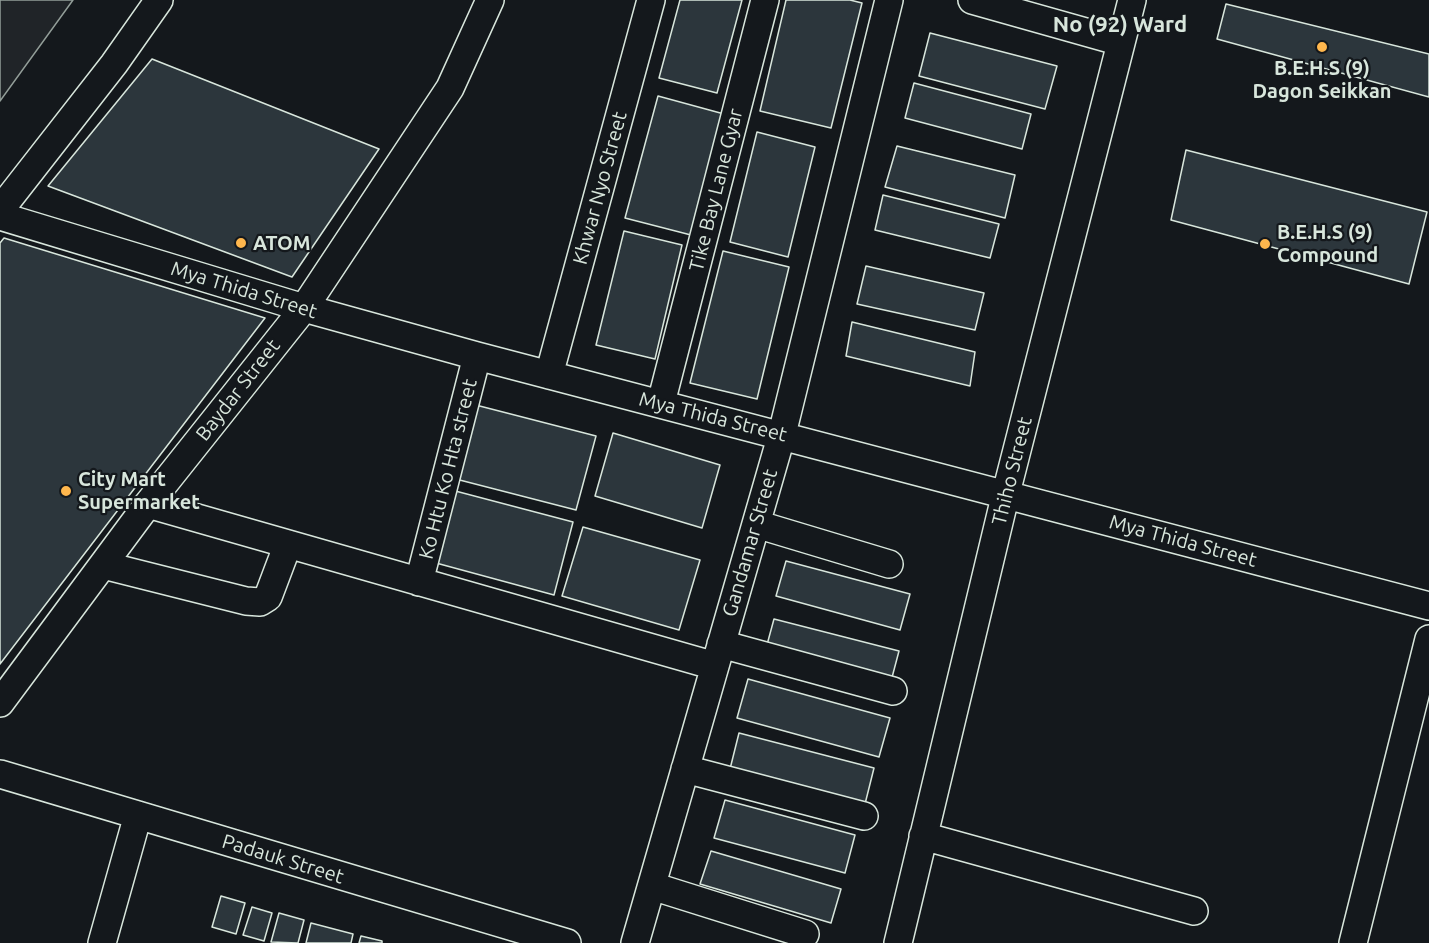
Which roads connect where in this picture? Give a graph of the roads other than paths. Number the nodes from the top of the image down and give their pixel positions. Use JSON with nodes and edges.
{"nodes":[{"id":1,"x":159,"y":0,"type":"edge"},
{"id":2,"x":490,"y":0,"type":"edge"},
{"id":3,"x":651,"y":0,"type":"edge"},
{"id":4,"x":765,"y":0,"type":"edge"},
{"id":5,"x":889,"y":0,"type":"edge"},
{"id":6,"x":972,"y":0,"type":"edge"},
{"id":7,"x":1132,"y":0,"type":"edge"},
{"id":8,"x":1121,"y":42,"type":"junction"},
{"id":9,"x":0,"y":210,"type":"edge"},
{"id":10,"x":0,"y":216,"type":"edge"},
{"id":11,"x":304,"y":308,"type":"junction"},
{"id":12,"x":477,"y":356,"type":"junction"},
{"id":13,"x":549,"y":375,"type":"junction"},
{"id":14,"x":664,"y":392,"type":"junction"},
{"id":15,"x":782,"y":434,"type":"junction"},
{"id":16,"x":1006,"y":493,"type":"junction"},
{"id":17,"x":148,"y":504,"type":"junction"},
{"id":18,"x":756,"y":524,"type":"junction"},
{"id":19,"x":288,"y":544,"type":"junction"},
{"id":20,"x":889,"y":564,"type":"dead end"},
{"id":21,"x":103,"y":565,"type":"junction"},
{"id":22,"x":419,"y":582,"type":"junction"},
{"id":23,"x":1428,"y":600,"type":"edge"},
{"id":24,"x":1429,"y":639,"type":"edge"},
{"id":25,"x":718,"y":655,"type":"junction"},
{"id":26,"x":11,"y":671,"type":"edge"},
{"id":27,"x":893,"y":691,"type":"dead end"},
{"id":28,"x":0,"y":703,"type":"edge"},
{"id":29,"x":686,"y":769,"type":"junction"},
{"id":30,"x":0,"y":774,"type":"edge"},
{"id":31,"x":138,"y":816,"type":"junction"},
{"id":32,"x":864,"y":816,"type":"dead end"},
{"id":33,"x":923,"y":836,"type":"junction"},
{"id":34,"x":652,"y":886,"type":"junction"},
{"id":35,"x":1194,"y":911,"type":"dead end"},
{"id":36,"x":805,"y":934,"type":"dead end"},
{"id":37,"x":102,"y":943,"type":"edge"},
{"id":38,"x":567,"y":943,"type":"edge"},
{"id":39,"x":635,"y":943,"type":"edge"},
{"id":40,"x":898,"y":943,"type":"edge"},
{"id":41,"x":1353,"y":943,"type":"edge"}],
"edges":[{"from":1,"to":9,"type":"street"},
{"from":2,"to":11,"type":"street","name":"Baydar Street"},
{"from":3,"to":13,"type":"street","name":"Khwar Nyo Street"},
{"from":4,"to":14,"type":"street","name":"Tike Bay Lane Gyar"},
{"from":5,"to":15,"type":"street","name":"Gandamar Street"},
{"from":6,"to":8,"type":"street"},
{"from":7,"to":8,"type":"street","name":"Thiho Street"},
{"from":8,"to":16,"type":"street","name":"Thiho Street"},
{"from":10,"to":11,"type":"street","name":"Mya Thida Street"},
{"from":11,"to":12,"type":"street","name":"Mya Thida Street"},
{"from":11,"to":17,"type":"street","name":"Baydar Street"},
{"from":12,"to":13,"type":"street","name":"Mya Thida Street"},
{"from":12,"to":22,"type":"street","name":"Ko Htu Ko Hta street"},
{"from":13,"to":14,"type":"street","name":"Mya Thida Street"},
{"from":14,"to":15,"type":"street","name":"Mya Thida Street"},
{"from":15,"to":16,"type":"street","name":"Mya Thida Street"},
{"from":15,"to":18,"type":"street","name":"Gandamar Street"},
{"from":16,"to":23,"type":"street","name":"Mya Thida Street"},
{"from":16,"to":33,"type":"street","name":"Thiho Street"},
{"from":17,"to":19,"type":"street"},
{"from":17,"to":21,"type":"street","name":"Baydar Street"},
{"from":18,"to":20,"type":"street"},
{"from":18,"to":25,"type":"street","name":"Gandamar Street"},
{"from":19,"to":21,"type":"street"},
{"from":19,"to":22,"type":"street"},
{"from":21,"to":26,"type":"street","name":"Baydar Street"},
{"from":22,"to":25,"type":"street"},
{"from":24,"to":41,"type":"street"},
{"from":25,"to":27,"type":"street"},
{"from":25,"to":29,"type":"street","name":"Gandamar Street"},
{"from":26,"to":28,"type":"street","name":"Baydar Street"},
{"from":29,"to":32,"type":"street"},
{"from":29,"to":34,"type":"street","name":"Gandamar Street"},
{"from":30,"to":31,"type":"street","name":"Padauk Street"},
{"from":31,"to":37,"type":"street"},
{"from":31,"to":38,"type":"street","name":"Padauk Street"},
{"from":33,"to":35,"type":"street"},
{"from":33,"to":40,"type":"street","name":"Thiho Street"},
{"from":34,"to":36,"type":"street"},
{"from":34,"to":39,"type":"street","name":"Gandamar Street"}]}
